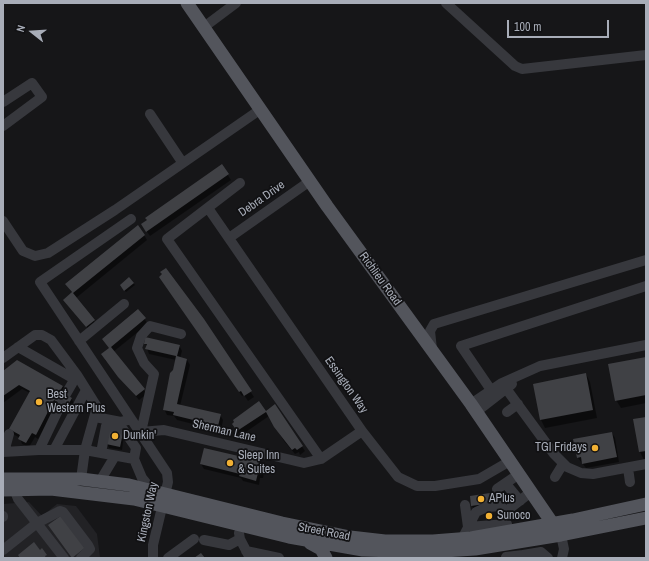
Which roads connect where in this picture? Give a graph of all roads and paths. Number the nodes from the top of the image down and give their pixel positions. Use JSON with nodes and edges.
{"nodes":[{"id":1,"x":187,"y":3,"type":"edge"},
{"id":2,"x":236,"y":3,"type":"edge"},
{"id":3,"x":446,"y":3,"type":"edge"},
{"id":4,"x":204,"y":27,"type":"junction"},
{"id":5,"x":646,"y":55,"type":"edge"},
{"id":6,"x":3,"y":102,"type":"edge"},
{"id":7,"x":261,"y":109,"type":"junction"},
{"id":8,"x":150,"y":114,"type":"dead end"},
{"id":9,"x":3,"y":126,"type":"edge"},
{"id":10,"x":182,"y":162,"type":"junction"},
{"id":11,"x":310,"y":181,"type":"junction"},
{"id":12,"x":240,"y":183,"type":"dead end"},
{"id":13,"x":208,"y":208,"type":"junction"},
{"id":14,"x":131,"y":219,"type":"dead end"},
{"id":15,"x":3,"y":221,"type":"edge"},
{"id":16,"x":229,"y":238,"type":"junction"},
{"id":17,"x":646,"y":260,"type":"edge"},
{"id":18,"x":646,"y":286,"type":"edge"},
{"id":19,"x":124,"y":304,"type":"dead end"},
{"id":20,"x":181,"y":334,"type":"dead end"},
{"id":21,"x":79,"y":341,"type":"junction"},
{"id":22,"x":646,"y":345,"type":"edge"},
{"id":23,"x":18,"y":348,"type":"junction"},
{"id":24,"x":432,"y":351,"type":"junction"},
{"id":25,"x":3,"y":358,"type":"edge"},
{"id":26,"x":76,"y":377,"type":"junction"},
{"id":27,"x":505,"y":386,"type":"junction"},
{"id":28,"x":86,"y":390,"type":"junction"},
{"id":29,"x":491,"y":390,"type":"junction"},
{"id":30,"x":66,"y":394,"type":"dead end"},
{"id":31,"x":61,"y":404,"type":"dead end"},
{"id":32,"x":518,"y":404,"type":"junction"},
{"id":33,"x":473,"y":408,"type":"junction"},
{"id":34,"x":507,"y":412,"type":"dead end"},
{"id":35,"x":94,"y":417,"type":"junction"},
{"id":36,"x":132,"y":419,"type":"junction"},
{"id":37,"x":362,"y":431,"type":"junction"},
{"id":38,"x":141,"y":432,"type":"junction"},
{"id":39,"x":9,"y":434,"type":"dead end"},
{"id":40,"x":39,"y":450,"type":"junction"},
{"id":41,"x":54,"y":450,"type":"junction"},
{"id":42,"x":85,"y":450,"type":"junction"},
{"id":43,"x":4,"y":452,"type":"edge"},
{"id":44,"x":100,"y":453,"type":"junction"},
{"id":45,"x":115,"y":456,"type":"junction"},
{"id":46,"x":134,"y":459,"type":"junction"},
{"id":47,"x":321,"y":459,"type":"junction"},
{"id":48,"x":510,"y":461,"type":"junction"},
{"id":49,"x":563,"y":464,"type":"junction"},
{"id":50,"x":646,"y":464,"type":"edge"},
{"id":51,"x":628,"y":468,"type":"junction"},
{"id":52,"x":519,"y":474,"type":"junction"},
{"id":53,"x":555,"y":477,"type":"dead end"},
{"id":54,"x":3,"y":479,"type":"edge"},
{"id":55,"x":81,"y":479,"type":"junction"},
{"id":56,"x":100,"y":481,"type":"junction"},
{"id":57,"x":630,"y":482,"type":"dead end"},
{"id":58,"x":8,"y":489,"type":"edge"},
{"id":59,"x":151,"y":490,"type":"junction"},
{"id":60,"x":531,"y":492,"type":"junction"},
{"id":61,"x":164,"y":499,"type":"junction"},
{"id":62,"x":520,"y":501,"type":"junction"},
{"id":63,"x":646,"y":504,"type":"edge"},
{"id":64,"x":465,"y":505,"type":"dead end"},
{"id":65,"x":505,"y":512,"type":"junction"},
{"id":66,"x":646,"y":518,"type":"edge"},
{"id":67,"x":37,"y":523,"type":"junction"},
{"id":68,"x":553,"y":524,"type":"junction"},
{"id":69,"x":238,"y":525,"type":"junction"},
{"id":70,"x":507,"y":528,"type":"junction"},
{"id":71,"x":465,"y":533,"type":"junction"},
{"id":72,"x":561,"y":535,"type":"junction"},
{"id":73,"x":240,"y":539,"type":"junction"},
{"id":74,"x":194,"y":540,"type":"dead end"},
{"id":75,"x":204,"y":540,"type":"dead end"},
{"id":76,"x":305,"y":540,"type":"junction"},
{"id":77,"x":3,"y":550,"type":"edge"},
{"id":78,"x":388,"y":553,"type":"edge"},
{"id":79,"x":248,"y":554,"type":"edge"},
{"id":80,"x":408,"y":555,"type":"edge"},
{"id":81,"x":429,"y":555,"type":"edge"},
{"id":82,"x":523,"y":556,"type":"edge"},
{"id":83,"x":506,"y":557,"type":"edge"},
{"id":84,"x":64,"y":558,"type":"edge"},
{"id":85,"x":81,"y":558,"type":"edge"},
{"id":86,"x":153,"y":558,"type":"edge"},
{"id":87,"x":168,"y":558,"type":"edge"},
{"id":88,"x":279,"y":558,"type":"edge"},
{"id":89,"x":326,"y":558,"type":"edge"},
{"id":90,"x":362,"y":558,"type":"edge"},
{"id":91,"x":548,"y":558,"type":"edge"},
{"id":92,"x":562,"y":558,"type":"edge"}],
"edges":[{"from":1,"to":4,"type":"main road","name":"Richlieu Road"},
{"from":2,"to":4,"type":"street"},
{"from":3,"to":5,"type":"street"},
{"from":4,"to":7,"type":"main road","name":"Richlieu Road"},
{"from":6,"to":9,"type":"street"},
{"from":7,"to":10,"type":"street"},
{"from":7,"to":11,"type":"main road","name":"Richlieu Road"},
{"from":8,"to":10,"type":"street"},
{"from":10,"to":15,"type":"street"},
{"from":11,"to":16,"type":"street","name":"Debra Drive"},
{"from":11,"to":24,"type":"main road","name":"Richlieu Road"},
{"from":12,"to":13,"type":"street"},
{"from":13,"to":16,"type":"street","name":"Essington Way"},
{"from":13,"to":47,"type":"street"},
{"from":14,"to":21,"type":"street","name":"Kingston Way"},
{"from":16,"to":37,"type":"street","name":"Essington Way"},
{"from":17,"to":24,"type":"street"},
{"from":18,"to":29,"type":"street"},
{"from":19,"to":21,"type":"street"},
{"from":20,"to":38,"type":"street"},
{"from":21,"to":36,"type":"street","name":"Kingston Way"},
{"from":22,"to":27,"type":"street"},
{"from":23,"to":25,"type":"street"},
{"from":23,"to":26,"type":"street"},
{"from":23,"to":26,"type":"street"},
{"from":24,"to":33,"type":"main road","name":"Richlieu Road"},
{"from":26,"to":28,"type":"street"},
{"from":26,"to":30,"type":"street"},
{"from":27,"to":29,"type":"street"},
{"from":27,"to":32,"type":"street"},
{"from":27,"to":33,"type":"street"},
{"from":28,"to":35,"type":"street"},
{"from":28,"to":41,"type":"street"},
{"from":29,"to":33,"type":"street"},
{"from":31,"to":40,"type":"street"},
{"from":32,"to":34,"type":"street"},
{"from":32,"to":49,"type":"street"},
{"from":33,"to":48,"type":"main road","name":"Richlieu Road"},
{"from":35,"to":36,"type":"street"},
{"from":35,"to":42,"type":"street"},
{"from":36,"to":38,"type":"street","name":"Kingston Way"},
{"from":37,"to":47,"type":"street","name":"Sherman Lane"},
{"from":37,"to":48,"type":"street","name":"Essington Way"},
{"from":38,"to":47,"type":"street","name":"Sherman Lane"},
{"from":38,"to":61,"type":"street","name":"Kingston Way"},
{"from":39,"to":43,"type":"street"},
{"from":40,"to":41,"type":"street"},
{"from":40,"to":43,"type":"street"},
{"from":41,"to":42,"type":"street"},
{"from":42,"to":44,"type":"street"},
{"from":42,"to":55,"type":"street"},
{"from":44,"to":45,"type":"street"},
{"from":44,"to":46,"type":"street"},
{"from":45,"to":46,"type":"street"},
{"from":45,"to":56,"type":"street"},
{"from":46,"to":59,"type":"street"},
{"from":48,"to":52,"type":"main road","name":"Richlieu Road"},
{"from":49,"to":51,"type":"street"},
{"from":49,"to":53,"type":"street"},
{"from":50,"to":51,"type":"street"},
{"from":51,"to":57,"type":"street"},
{"from":52,"to":60,"type":"main road","name":"Richlieu Road"},
{"from":52,"to":62,"type":"street"},
{"from":54,"to":55,"type":"main road","name":"Street Road"},
{"from":55,"to":56,"type":"main road","name":"Street Road"},
{"from":56,"to":59,"type":"main road","name":"Street Road"},
{"from":58,"to":61,"type":"main road","name":"Street Road"},
{"from":58,"to":67,"type":"street"},
{"from":59,"to":61,"type":"main road","name":"Street Road"},
{"from":60,"to":62,"type":"street"},
{"from":60,"to":68,"type":"main road","name":"Richlieu Road"},
{"from":61,"to":69,"type":"main road","name":"Street Road"},
{"from":61,"to":71,"type":"main road","name":"Street Road"},
{"from":61,"to":86,"type":"street","name":"Kingston Way"},
{"from":62,"to":65,"type":"street"},
{"from":63,"to":68,"type":"main road","name":"Street Road"},
{"from":64,"to":71,"type":"street"},
{"from":65,"to":70,"type":"street"},
{"from":65,"to":71,"type":"street"},
{"from":66,"to":72,"type":"main road","name":"Street Road"},
{"from":67,"to":77,"type":"street"},
{"from":67,"to":84,"type":"street"},
{"from":67,"to":85,"type":"street"},
{"from":68,"to":70,"type":"main road","name":"Street Road"},
{"from":68,"to":72,"type":"main road","name":"Richlieu Road"},
{"from":69,"to":73,"type":"street"},
{"from":69,"to":76,"type":"main road","name":"Street Road"},
{"from":70,"to":71,"type":"main road","name":"Street Road"},
{"from":72,"to":81,"type":"main road","name":"Street Road"},
{"from":72,"to":92,"type":"street"},
{"from":73,"to":75,"type":"street"},
{"from":73,"to":79,"type":"street"},
{"from":74,"to":87,"type":"street"},
{"from":76,"to":78,"type":"main road","name":"Street Road"},
{"from":76,"to":89,"type":"main road"},
{"from":78,"to":80,"type":"main road","name":"Street Road"},
{"from":78,"to":90,"type":"main road"},
{"from":79,"to":88,"type":"street"},
{"from":80,"to":81,"type":"main road","name":"Street Road"},
{"from":82,"to":83,"type":"street"},
{"from":82,"to":91,"type":"street"}]}
